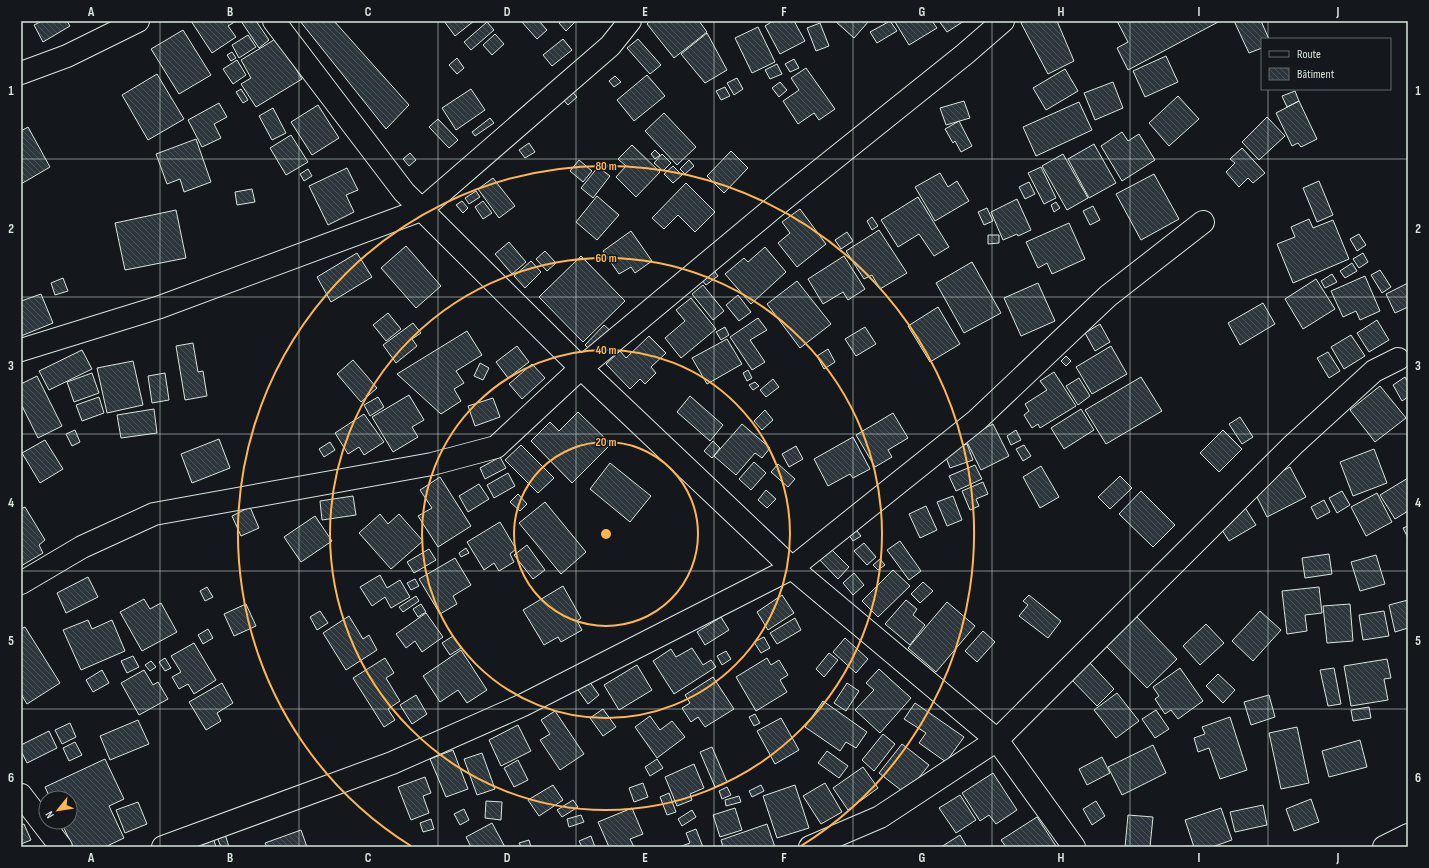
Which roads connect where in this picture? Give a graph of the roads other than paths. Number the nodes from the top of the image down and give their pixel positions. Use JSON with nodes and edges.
{"nodes":[{"id":1,"x":138,"y":21,"type":"edge"},
{"id":2,"x":274,"y":21,"type":"edge"},
{"id":3,"x":630,"y":21,"type":"edge"},
{"id":4,"x":1003,"y":21,"type":"edge"},
{"id":5,"x":21,"y":73,"type":"edge"},
{"id":6,"x":421,"y":210,"type":"junction"},
{"id":7,"x":1203,"y":222,"type":"dead end"},
{"id":8,"x":21,"y":350,"type":"edge"},
{"id":9,"x":1398,"y":359,"type":"dead end"},
{"id":10,"x":581,"y":368,"type":"junction"},
{"id":11,"x":792,"y":568,"type":"junction"},
{"id":12,"x":21,"y":583,"type":"edge"},
{"id":13,"x":997,"y":740,"type":"junction"},
{"id":14,"x":21,"y":795,"type":"edge"},
{"id":15,"x":1408,"y":835,"type":"edge"},
{"id":16,"x":62,"y":847,"type":"edge"},
{"id":17,"x":163,"y":847,"type":"edge"},
{"id":18,"x":810,"y":847,"type":"edge"},
{"id":19,"x":1074,"y":847,"type":"edge"},
{"id":20,"x":1384,"y":847,"type":"edge"}],
"edges":[{"from":1,"to":5,"type":"street"},
{"from":2,"to":6,"type":"street"},
{"from":3,"to":6,"type":"street"},
{"from":4,"to":10,"type":"street"},
{"from":6,"to":8,"type":"street"},
{"from":6,"to":10,"type":"street"},
{"from":7,"to":11,"type":"street"},
{"from":9,"to":13,"type":"street"},
{"from":10,"to":11,"type":"street"},
{"from":10,"to":12,"type":"street"},
{"from":11,"to":13,"type":"street"},
{"from":11,"to":17,"type":"street"},
{"from":13,"to":18,"type":"street"},
{"from":13,"to":19,"type":"street"},
{"from":14,"to":16,"type":"street"},
{"from":15,"to":20,"type":"street"}]}
